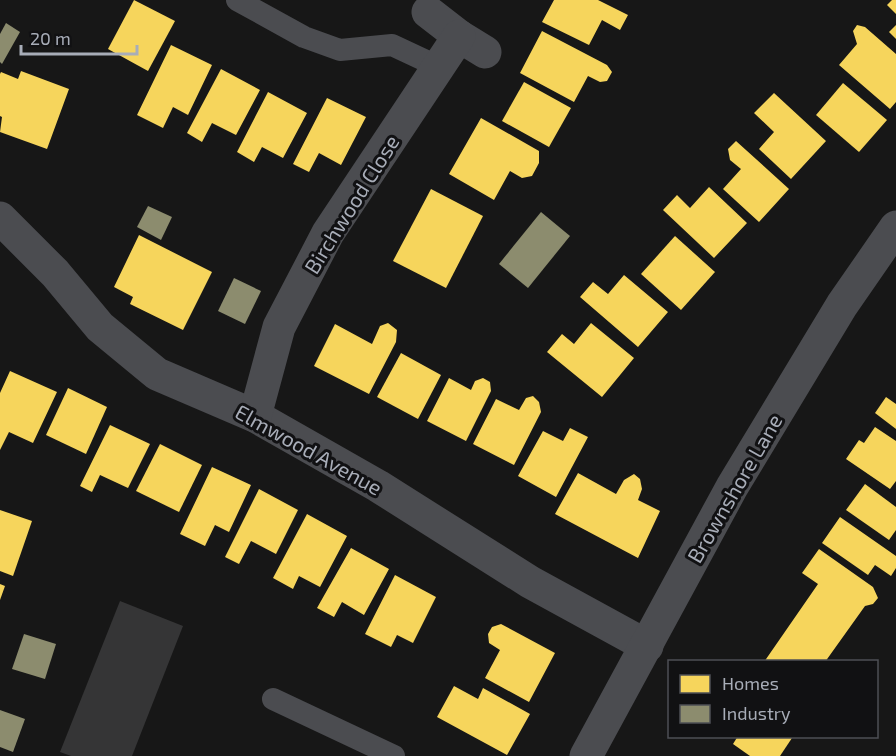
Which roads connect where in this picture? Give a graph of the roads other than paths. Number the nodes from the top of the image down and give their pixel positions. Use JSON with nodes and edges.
{"nodes":[{"id":1,"x":237,"y":0,"type":"edge"},
{"id":2,"x":428,"y":12,"type":"dead end"},
{"id":3,"x":439,"y":67,"type":"junction"},
{"id":4,"x":0,"y":218,"type":"edge"},
{"id":5,"x":896,"y":227,"type":"edge"},
{"id":6,"x":255,"y":416,"type":"junction"},
{"id":7,"x":647,"y":646,"type":"junction"},
{"id":8,"x":273,"y":699,"type":"dead end"},
{"id":9,"x":394,"y":756,"type":"edge"},
{"id":10,"x":586,"y":756,"type":"edge"}],
"edges":[{"from":1,"to":3,"type":"lane"},
{"from":2,"to":3,"type":"street","name":"Birchwood Close"},
{"from":3,"to":6,"type":"street","name":"Birchwood Close"},
{"from":4,"to":6,"type":"street","name":"Elmwood Avenue"},
{"from":5,"to":7,"type":"street","name":"Brownshore Lane"},
{"from":6,"to":7,"type":"street","name":"Elmwood Avenue"},
{"from":7,"to":10,"type":"street","name":"Brownshore Lane"},
{"from":8,"to":9,"type":"lane"}]}
